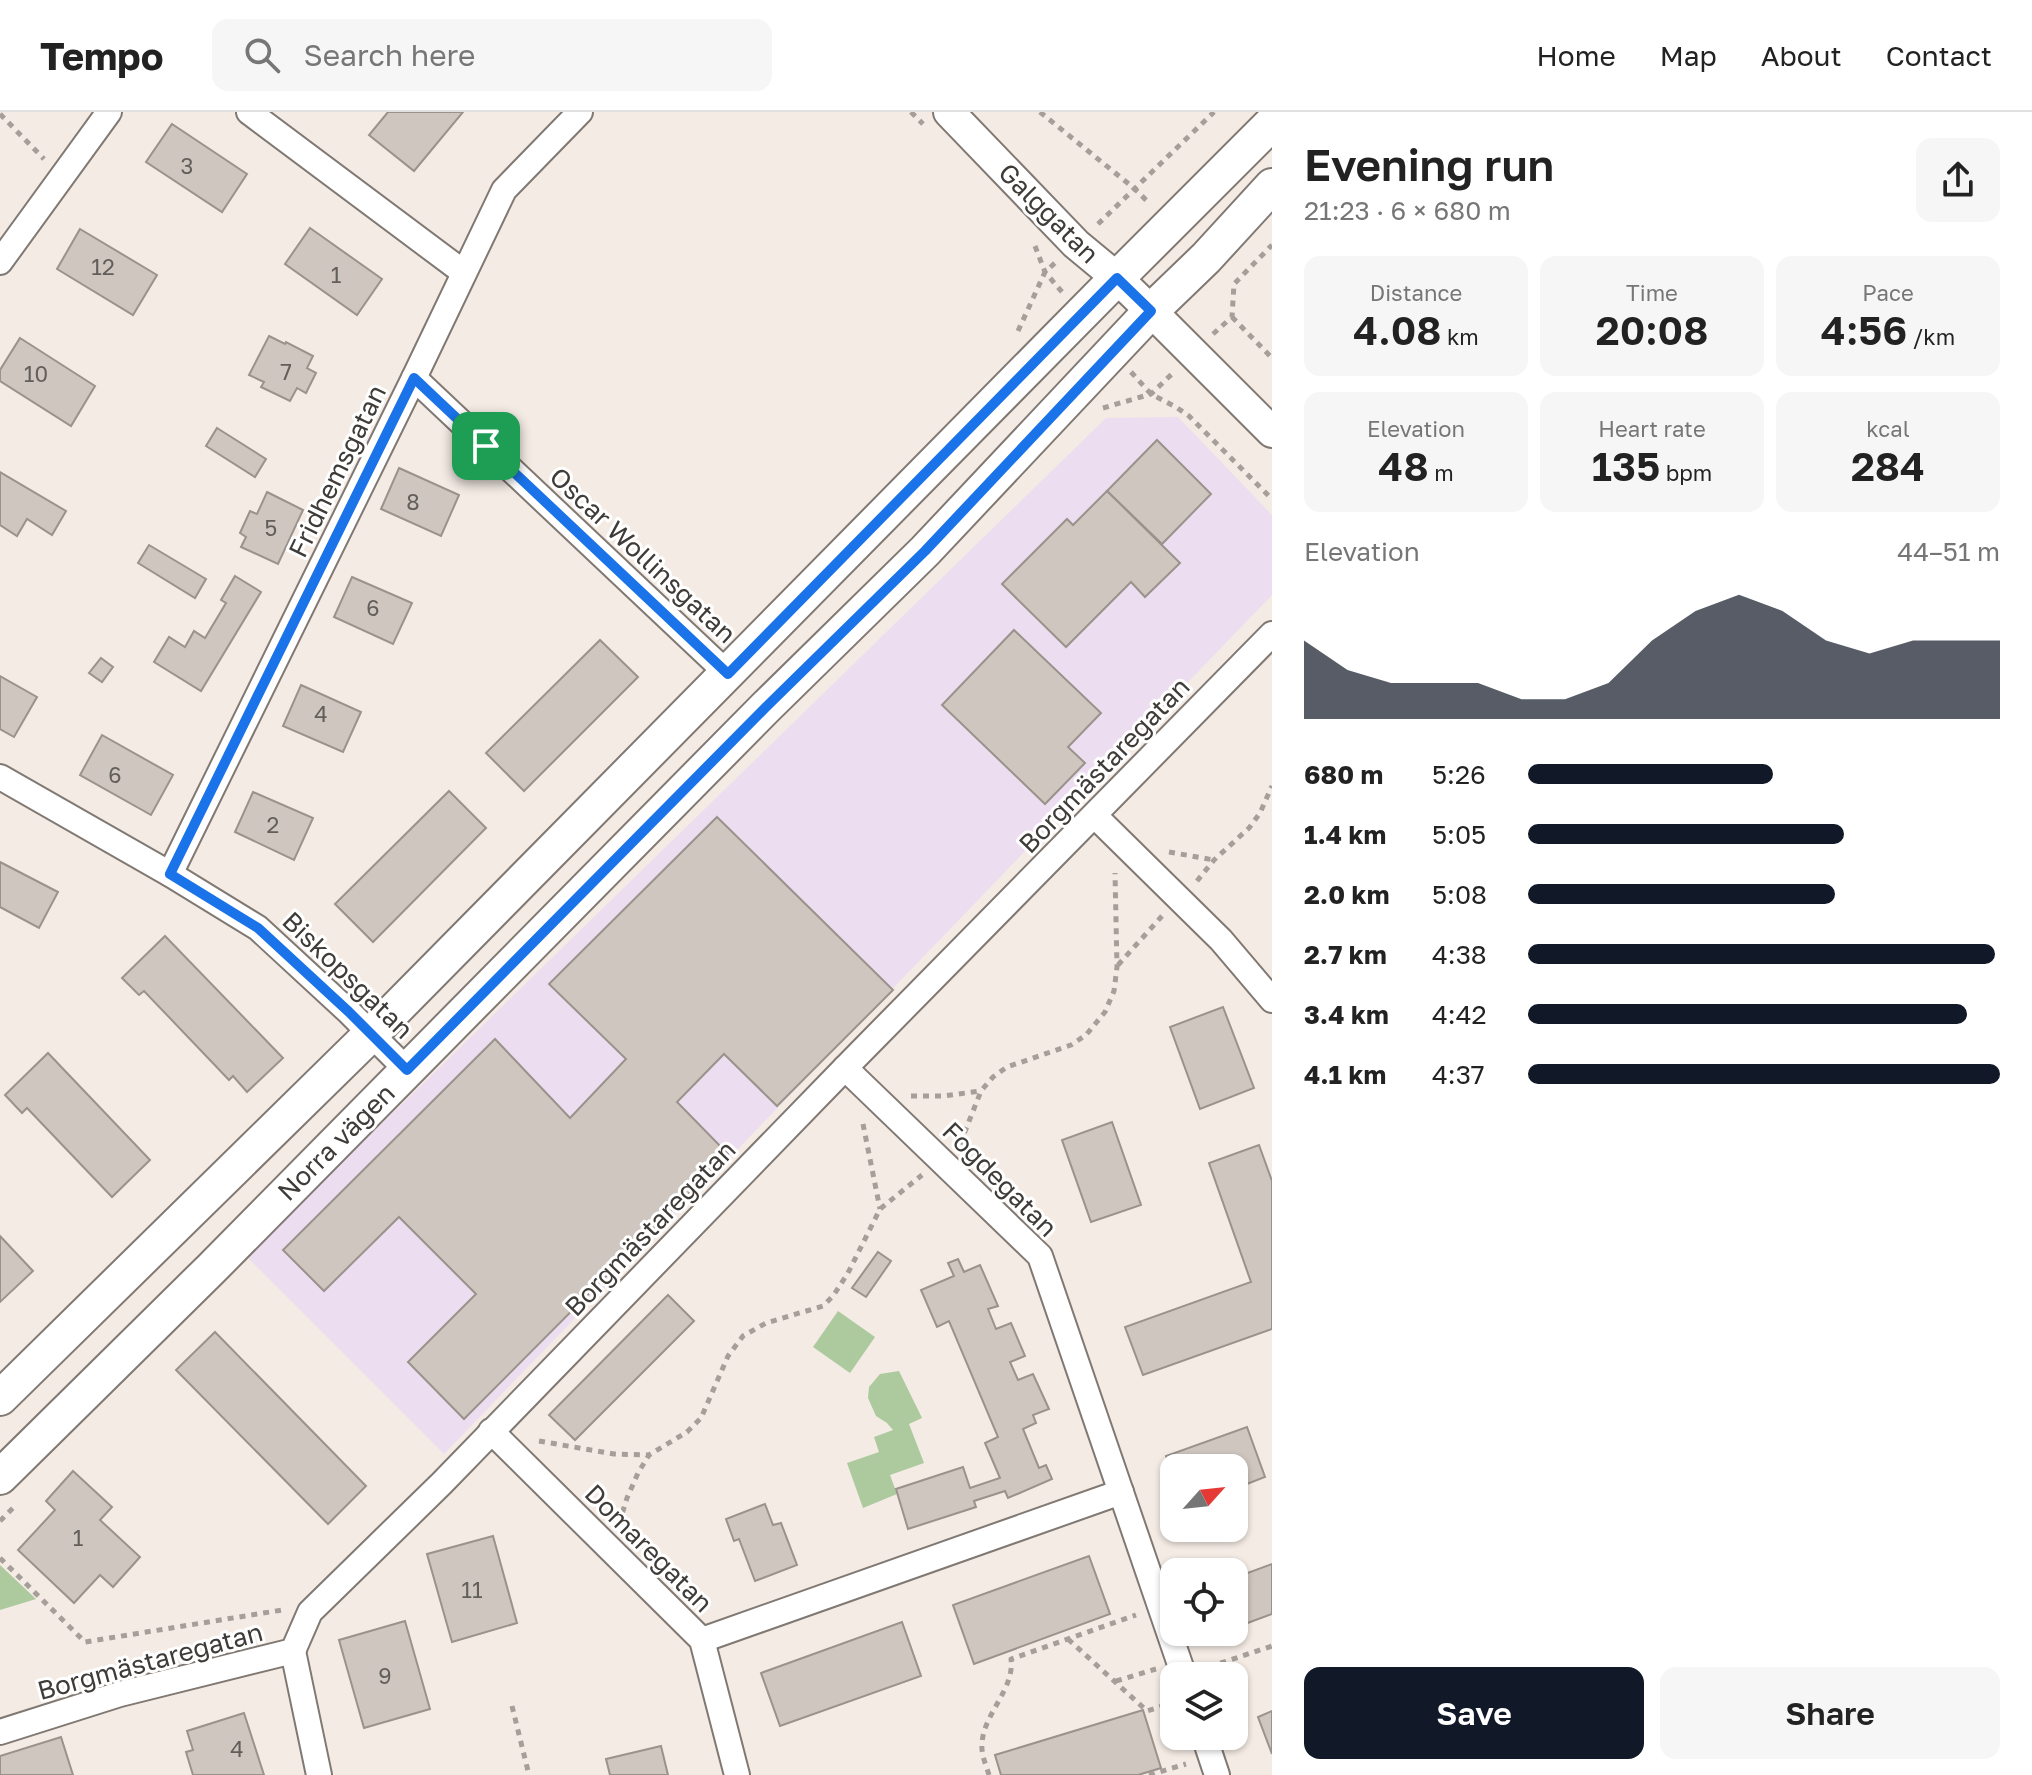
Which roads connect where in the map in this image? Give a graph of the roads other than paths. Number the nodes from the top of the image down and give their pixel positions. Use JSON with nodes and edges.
{"nodes":[{"id":1,"x":109,"y":112,"type":"edge"},
{"id":2,"x":249,"y":112,"type":"edge"},
{"id":3,"x":580,"y":112,"type":"edge"},
{"id":4,"x":949,"y":112,"type":"edge"},
{"id":5,"x":1272,"y":123,"type":"edge"},
{"id":6,"x":1272,"y":186,"type":"edge"},
{"id":7,"x":0,"y":262,"type":"edge"},
{"id":8,"x":463,"y":272,"type":"junction"},
{"id":9,"x":1117,"y":278,"type":"junction"},
{"id":10,"x":1151,"y":311,"type":"junction"},
{"id":11,"x":414,"y":378,"type":"junction"},
{"id":12,"x":1272,"y":432,"type":"edge"},
{"id":13,"x":1272,"y":634,"type":"edge"},
{"id":14,"x":728,"y":674,"type":"junction"},
{"id":15,"x":0,"y":777,"type":"edge"},
{"id":16,"x":1095,"y":816,"type":"junction"},
{"id":17,"x":170,"y":874,"type":"junction"},
{"id":18,"x":1272,"y":1000,"type":"edge"},
{"id":19,"x":371,"y":1034,"type":"junction"},
{"id":20,"x":845,"y":1068,"type":"junction"},
{"id":21,"x":407,"y":1070,"type":"junction"},
{"id":22,"x":0,"y":1398,"type":"edge"},
{"id":23,"x":491,"y":1431,"type":"junction"},
{"id":24,"x":0,"y":1477,"type":"edge"},
{"id":25,"x":1121,"y":1492,"type":"junction"},
{"id":26,"x":702,"y":1640,"type":"junction"},
{"id":27,"x":293,"y":1651,"type":"junction"},
{"id":28,"x":1179,"y":1662,"type":"edge"},
{"id":29,"x":0,"y":1732,"type":"edge"},
{"id":30,"x":1209,"y":1750,"type":"edge"},
{"id":31,"x":319,"y":1775,"type":"edge"},
{"id":32,"x":737,"y":1775,"type":"edge"},
{"id":33,"x":1217,"y":1775,"type":"edge"}],
"edges":[{"from":1,"to":7,"type":"street"},
{"from":2,"to":8,"type":"street"},
{"from":3,"to":8,"type":"street","name":"Fridhemsgatan"},
{"from":4,"to":9,"type":"street","name":"Galggatan"},
{"from":5,"to":9,"type":"main road","name":"Norra vägen"},
{"from":6,"to":10,"type":"main road","name":"Norra vägen"},
{"from":8,"to":11,"type":"street","name":"Fridhemsgatan"},
{"from":9,"to":10,"type":"street","name":"Galggatan"},
{"from":9,"to":14,"type":"main road","name":"Norra vägen"},
{"from":10,"to":12,"type":"street","name":"Galggatan"},
{"from":10,"to":21,"type":"main road","name":"Norra vägen"},
{"from":11,"to":14,"type":"street","name":"Oscar Wollinsgatan"},
{"from":11,"to":17,"type":"street","name":"Fridhemsgatan"},
{"from":13,"to":16,"type":"street","name":"Borgmästaregatan"},
{"from":14,"to":19,"type":"main road","name":"Norra vägen"},
{"from":15,"to":17,"type":"street","name":"Biskopsgatan"},
{"from":16,"to":18,"type":"street"},
{"from":16,"to":20,"type":"street","name":"Borgmästaregatan"},
{"from":17,"to":19,"type":"street","name":"Biskopsgatan"},
{"from":19,"to":21,"type":"street","name":"Biskopsgatan"},
{"from":19,"to":22,"type":"main road","name":"Norra vägen"},
{"from":20,"to":23,"type":"street","name":"Borgmästaregatan"},
{"from":20,"to":25,"type":"street","name":"Fogdegatan"},
{"from":21,"to":24,"type":"main road","name":"Norra vägen"},
{"from":23,"to":26,"type":"street","name":"Domaregatan"},
{"from":23,"to":27,"type":"street","name":"Borgmästaregatan"},
{"from":25,"to":26,"type":"street"},
{"from":25,"to":28,"type":"street","name":"Fogdegatan"},
{"from":26,"to":32,"type":"street","name":"Domaregatan"},
{"from":27,"to":29,"type":"street","name":"Borgmästaregatan"},
{"from":27,"to":31,"type":"street"},
{"from":30,"to":33,"type":"street"}]}
